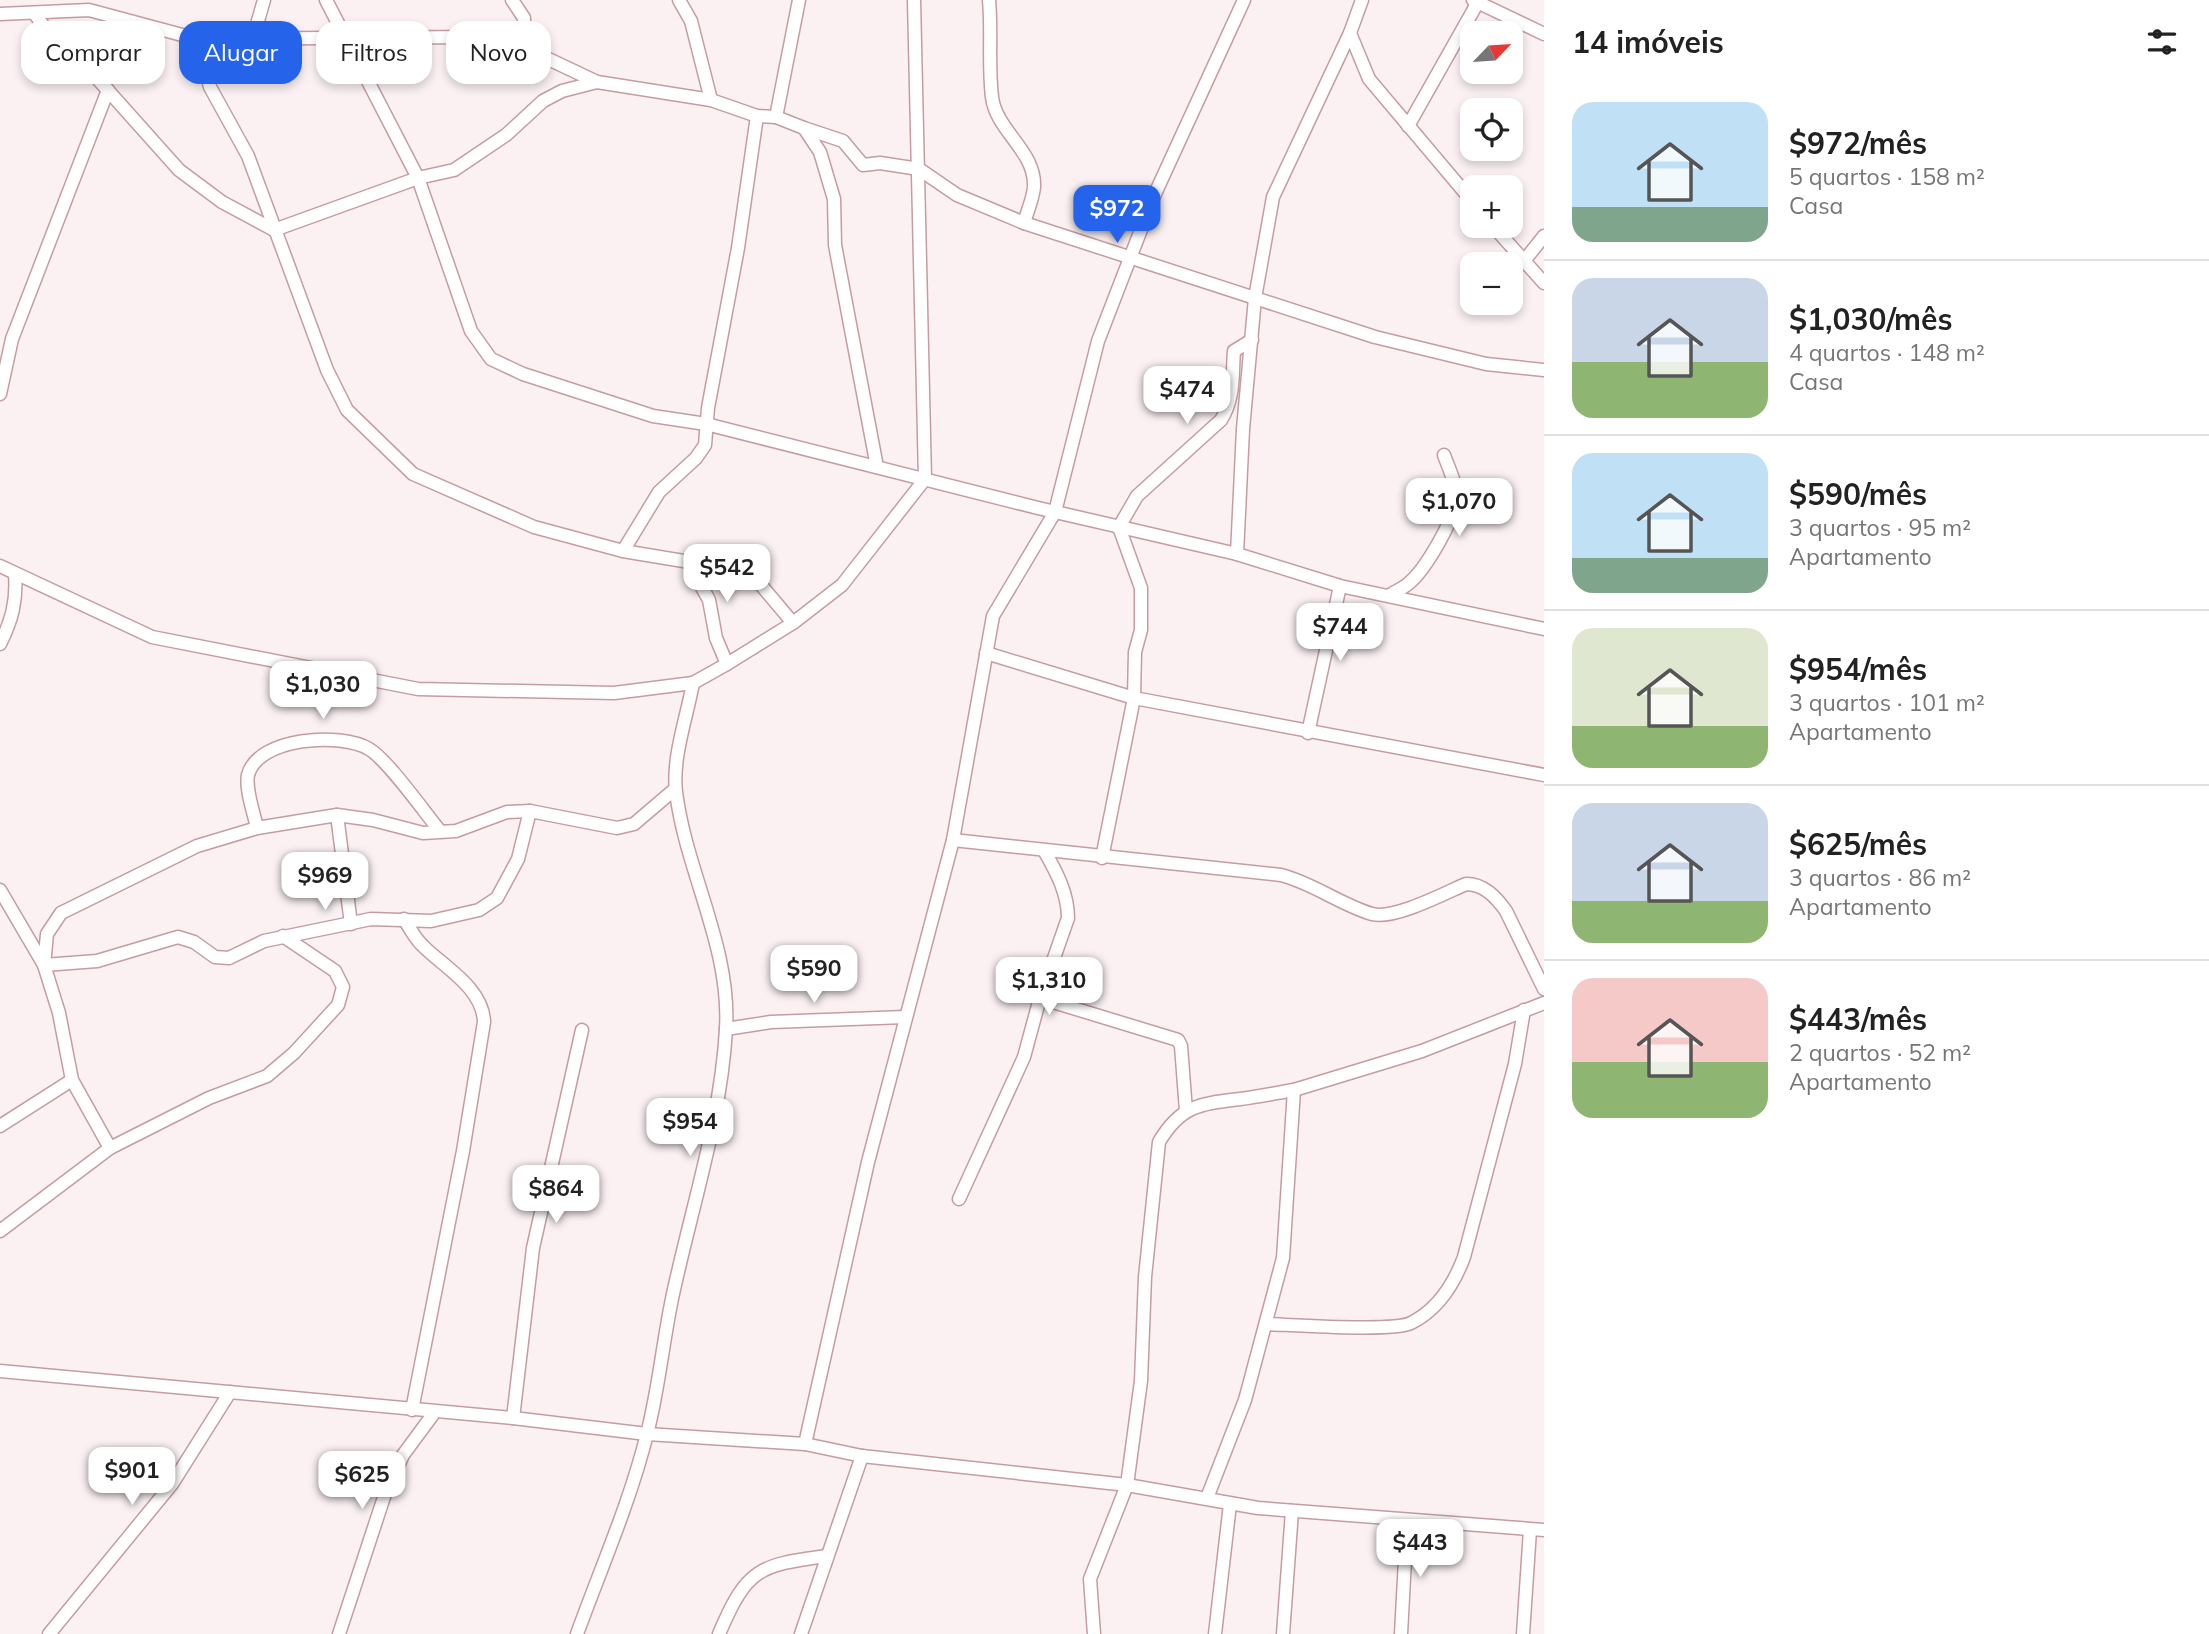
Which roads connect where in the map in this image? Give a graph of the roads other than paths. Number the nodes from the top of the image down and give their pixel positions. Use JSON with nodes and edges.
{"nodes":[{"id":1,"x":264,"y":0,"type":"edge"},
{"id":2,"x":326,"y":0,"type":"edge"},
{"id":3,"x":512,"y":0,"type":"edge"},
{"id":4,"x":799,"y":0,"type":"edge"},
{"id":5,"x":914,"y":0,"type":"edge"},
{"id":6,"x":989,"y":0,"type":"edge"},
{"id":7,"x":1244,"y":0,"type":"edge"},
{"id":8,"x":1362,"y":0,"type":"edge"},
{"id":9,"x":680,"y":1,"type":"edge"},
{"id":10,"x":1476,"y":1,"type":"edge"},
{"id":11,"x":90,"y":5,"type":"edge"},
{"id":12,"x":34,"y":13,"type":"junction"},
{"id":13,"x":0,"y":14,"type":"edge"},
{"id":14,"x":258,"y":21,"type":"edge"},
{"id":15,"x":337,"y":21,"type":"edge"},
{"id":16,"x":524,"y":21,"type":"edge"},
{"id":17,"x":179,"y":33,"type":"edge"},
{"id":18,"x":1350,"y":33,"type":"junction"},
{"id":19,"x":1544,"y":34,"type":"edge"},
{"id":20,"x":551,"y":60,"type":"edge"},
{"id":21,"x":597,"y":82,"type":"junction"},
{"id":22,"x":209,"y":84,"type":"edge"},
{"id":23,"x":370,"y":84,"type":"edge"},
{"id":24,"x":108,"y":90,"type":"junction"},
{"id":25,"x":710,"y":100,"type":"junction"},
{"id":26,"x":757,"y":116,"type":"junction"},
{"id":27,"x":776,"y":117,"type":"junction"},
{"id":28,"x":1408,"y":126,"type":"junction"},
{"id":29,"x":804,"y":128,"type":"junction"},
{"id":30,"x":919,"y":169,"type":"junction"},
{"id":31,"x":418,"y":178,"type":"junction"},
{"id":32,"x":1460,"y":187,"type":"edge"},
{"id":33,"x":1024,"y":223,"type":"junction"},
{"id":34,"x":274,"y":230,"type":"junction"},
{"id":35,"x":1544,"y":236,"type":"edge"},
{"id":36,"x":1504,"y":238,"type":"edge"},
{"id":37,"x":1130,"y":258,"type":"junction"},
{"id":38,"x":1524,"y":261,"type":"junction"},
{"id":39,"x":1544,"y":283,"type":"edge"},
{"id":40,"x":1255,"y":298,"type":"junction"},
{"id":41,"x":1251,"y":340,"type":"junction"},
{"id":42,"x":1544,"y":370,"type":"edge"},
{"id":43,"x":0,"y":394,"type":"edge"},
{"id":44,"x":706,"y":424,"type":"junction"},
{"id":45,"x":1444,"y":455,"type":"dead end"},
{"id":46,"x":877,"y":467,"type":"junction"},
{"id":47,"x":925,"y":479,"type":"junction"},
{"id":48,"x":1055,"y":512,"type":"junction"},
{"id":49,"x":1119,"y":527,"type":"junction"},
{"id":50,"x":623,"y":551,"type":"junction"},
{"id":51,"x":1237,"y":554,"type":"junction"},
{"id":52,"x":688,"y":562,"type":"junction"},
{"id":53,"x":0,"y":566,"type":"edge"},
{"id":54,"x":15,"y":574,"type":"junction"},
{"id":55,"x":1340,"y":586,"type":"junction"},
{"id":56,"x":1390,"y":595,"type":"junction"},
{"id":57,"x":793,"y":623,"type":"junction"},
{"id":58,"x":1544,"y":629,"type":"edge"},
{"id":59,"x":0,"y":644,"type":"edge"},
{"id":60,"x":986,"y":653,"type":"junction"},
{"id":61,"x":727,"y":664,"type":"junction"},
{"id":62,"x":693,"y":682,"type":"junction"},
{"id":63,"x":1134,"y":698,"type":"junction"},
{"id":64,"x":1308,"y":733,"type":"junction"},
{"id":65,"x":1544,"y":775,"type":"edge"},
{"id":66,"x":675,"y":789,"type":"junction"},
{"id":67,"x":530,"y":811,"type":"junction"},
{"id":68,"x":337,"y":815,"type":"junction"},
{"id":69,"x":257,"y":828,"type":"junction"},
{"id":70,"x":440,"y":831,"type":"junction"},
{"id":71,"x":953,"y":840,"type":"junction"},
{"id":72,"x":1045,"y":852,"type":"junction"},
{"id":73,"x":1102,"y":858,"type":"junction"},
{"id":74,"x":2,"y":897,"type":"edge"},
{"id":75,"x":404,"y":919,"type":"junction"},
{"id":76,"x":351,"y":924,"type":"junction"},
{"id":77,"x":307,"y":933,"type":"junction"},
{"id":78,"x":283,"y":936,"type":"junction"},
{"id":79,"x":307,"y":952,"type":"junction"},
{"id":80,"x":44,"y":965,"type":"junction"},
{"id":81,"x":1544,"y":989,"type":"edge"},
{"id":82,"x":1040,"y":998,"type":"junction"},
{"id":83,"x":1544,"y":1003,"type":"edge"},
{"id":84,"x":1524,"y":1010,"type":"junction"},
{"id":85,"x":905,"y":1017,"type":"junction"},
{"id":86,"x":726,"y":1029,"type":"junction"},
{"id":87,"x":582,"y":1030,"type":"dead end"},
{"id":88,"x":72,"y":1080,"type":"junction"},
{"id":89,"x":1294,"y":1090,"type":"junction"},
{"id":90,"x":1186,"y":1111,"type":"junction"},
{"id":91,"x":0,"y":1126,"type":"edge"},
{"id":92,"x":110,"y":1148,"type":"junction"},
{"id":93,"x":960,"y":1199,"type":"dead end"},
{"id":94,"x":0,"y":1231,"type":"edge"},
{"id":95,"x":1267,"y":1324,"type":"junction"},
{"id":96,"x":5,"y":1371,"type":"edge"},
{"id":97,"x":0,"y":1382,"type":"edge"},
{"id":98,"x":230,"y":1392,"type":"junction"},
{"id":99,"x":412,"y":1410,"type":"junction"},
{"id":100,"x":434,"y":1413,"type":"junction"},
{"id":101,"x":513,"y":1418,"type":"junction"},
{"id":102,"x":647,"y":1434,"type":"junction"},
{"id":103,"x":805,"y":1444,"type":"junction"},
{"id":104,"x":862,"y":1456,"type":"junction"},
{"id":105,"x":1127,"y":1485,"type":"junction"},
{"id":106,"x":1207,"y":1498,"type":"junction"},
{"id":107,"x":1230,"y":1504,"type":"junction"},
{"id":108,"x":1292,"y":1511,"type":"junction"},
{"id":109,"x":1407,"y":1521,"type":"junction"},
{"id":110,"x":1530,"y":1530,"type":"junction"},
{"id":111,"x":1544,"y":1530,"type":"edge"},
{"id":112,"x":827,"y":1556,"type":"junction"},
{"id":113,"x":49,"y":1634,"type":"edge"},
{"id":114,"x":339,"y":1634,"type":"edge"},
{"id":115,"x":577,"y":1634,"type":"edge"},
{"id":116,"x":719,"y":1634,"type":"edge"},
{"id":117,"x":800,"y":1634,"type":"edge"},
{"id":118,"x":1094,"y":1634,"type":"edge"},
{"id":119,"x":1215,"y":1634,"type":"edge"},
{"id":120,"x":1283,"y":1634,"type":"edge"},
{"id":121,"x":1401,"y":1634,"type":"edge"},
{"id":122,"x":1523,"y":1634,"type":"edge"}],
"edges":[{"from":1,"to":14,"type":"street"},
{"from":2,"to":15,"type":"street"},
{"from":3,"to":16,"type":"street"},
{"from":4,"to":27,"type":"street"},
{"from":5,"to":30,"type":"street"},
{"from":6,"to":33,"type":"street"},
{"from":7,"to":37,"type":"street"},
{"from":8,"to":18,"type":"street"},
{"from":9,"to":25,"type":"street"},
{"from":10,"to":19,"type":"street"},
{"from":10,"to":28,"type":"street"},
{"from":11,"to":12,"type":"street"},
{"from":11,"to":17,"type":"street"},
{"from":12,"to":13,"type":"street"},
{"from":12,"to":24,"type":"street"},
{"from":18,"to":28,"type":"street"},
{"from":18,"to":40,"type":"street"},
{"from":20,"to":21,"type":"street"},
{"from":21,"to":25,"type":"street"},
{"from":21,"to":31,"type":"street"},
{"from":22,"to":34,"type":"street"},
{"from":23,"to":31,"type":"street"},
{"from":24,"to":34,"type":"street"},
{"from":24,"to":43,"type":"street"},
{"from":25,"to":26,"type":"street"},
{"from":26,"to":27,"type":"street"},
{"from":26,"to":44,"type":"street"},
{"from":27,"to":29,"type":"street"},
{"from":28,"to":32,"type":"street"},
{"from":29,"to":30,"type":"street"},
{"from":29,"to":46,"type":"street"},
{"from":30,"to":33,"type":"street"},
{"from":30,"to":47,"type":"street"},
{"from":31,"to":34,"type":"street"},
{"from":31,"to":44,"type":"street"},
{"from":33,"to":37,"type":"street"},
{"from":34,"to":50,"type":"street"},
{"from":35,"to":38,"type":"street"},
{"from":36,"to":38,"type":"street"},
{"from":37,"to":40,"type":"street"},
{"from":37,"to":48,"type":"street"},
{"from":38,"to":39,"type":"street"},
{"from":40,"to":41,"type":"street"},
{"from":40,"to":42,"type":"street"},
{"from":41,"to":49,"type":"street"},
{"from":41,"to":51,"type":"street"},
{"from":44,"to":46,"type":"street"},
{"from":44,"to":50,"type":"street"},
{"from":45,"to":56,"type":"street"},
{"from":46,"to":47,"type":"street"},
{"from":47,"to":48,"type":"street"},
{"from":47,"to":57,"type":"street"},
{"from":48,"to":49,"type":"street"},
{"from":48,"to":60,"type":"street"},
{"from":49,"to":51,"type":"street"},
{"from":49,"to":63,"type":"street"},
{"from":50,"to":52,"type":"street"},
{"from":51,"to":55,"type":"street"},
{"from":52,"to":57,"type":"street"},
{"from":52,"to":61,"type":"street"},
{"from":53,"to":54,"type":"street"},
{"from":54,"to":59,"type":"street"},
{"from":54,"to":62,"type":"street"},
{"from":55,"to":56,"type":"street"},
{"from":55,"to":64,"type":"street"},
{"from":56,"to":58,"type":"street"},
{"from":57,"to":61,"type":"street"},
{"from":60,"to":63,"type":"street"},
{"from":60,"to":71,"type":"street"},
{"from":61,"to":62,"type":"street"},
{"from":62,"to":66,"type":"street"},
{"from":63,"to":64,"type":"street"},
{"from":63,"to":73,"type":"street"},
{"from":64,"to":65,"type":"street"},
{"from":66,"to":67,"type":"street"},
{"from":66,"to":86,"type":"street"},
{"from":67,"to":70,"type":"street"},
{"from":67,"to":75,"type":"street"},
{"from":68,"to":69,"type":"street"},
{"from":68,"to":70,"type":"street"},
{"from":68,"to":76,"type":"street"},
{"from":69,"to":70,"type":"street"},
{"from":69,"to":80,"type":"street"},
{"from":71,"to":72,"type":"street"},
{"from":71,"to":85,"type":"street"},
{"from":72,"to":73,"type":"street"},
{"from":72,"to":82,"type":"street"},
{"from":73,"to":81,"type":"street"},
{"from":74,"to":80,"type":"street"},
{"from":75,"to":76,"type":"street"},
{"from":75,"to":99,"type":"street"},
{"from":76,"to":77,"type":"street"},
{"from":77,"to":78,"type":"street"},
{"from":77,"to":79,"type":"street"},
{"from":78,"to":79,"type":"street"},
{"from":78,"to":80,"type":"street"},
{"from":79,"to":92,"type":"street"},
{"from":80,"to":88,"type":"street"},
{"from":82,"to":90,"type":"street"},
{"from":82,"to":93,"type":"street"},
{"from":83,"to":84,"type":"street"},
{"from":84,"to":89,"type":"street"},
{"from":84,"to":95,"type":"street"},
{"from":85,"to":86,"type":"street"},
{"from":85,"to":103,"type":"street"},
{"from":86,"to":102,"type":"street"},
{"from":87,"to":101,"type":"street"},
{"from":88,"to":91,"type":"street"},
{"from":88,"to":92,"type":"street"},
{"from":89,"to":90,"type":"street"},
{"from":89,"to":95,"type":"street"},
{"from":90,"to":105,"type":"street"},
{"from":92,"to":94,"type":"street"},
{"from":95,"to":106,"type":"street"},
{"from":96,"to":97,"type":"street"},
{"from":96,"to":98,"type":"street"},
{"from":98,"to":99,"type":"street"},
{"from":98,"to":113,"type":"street"},
{"from":99,"to":100,"type":"street"},
{"from":100,"to":101,"type":"street"},
{"from":100,"to":114,"type":"street"},
{"from":101,"to":102,"type":"street"},
{"from":102,"to":103,"type":"street"},
{"from":102,"to":115,"type":"street"},
{"from":103,"to":104,"type":"street"},
{"from":104,"to":105,"type":"street"},
{"from":104,"to":112,"type":"street"},
{"from":105,"to":106,"type":"street"},
{"from":105,"to":118,"type":"street"},
{"from":106,"to":107,"type":"street"},
{"from":107,"to":108,"type":"street"},
{"from":107,"to":119,"type":"street"},
{"from":108,"to":109,"type":"street"},
{"from":108,"to":120,"type":"street"},
{"from":109,"to":110,"type":"street"},
{"from":109,"to":121,"type":"street"},
{"from":110,"to":111,"type":"street"},
{"from":110,"to":122,"type":"street"},
{"from":112,"to":116,"type":"street"},
{"from":112,"to":117,"type":"street"}]}
